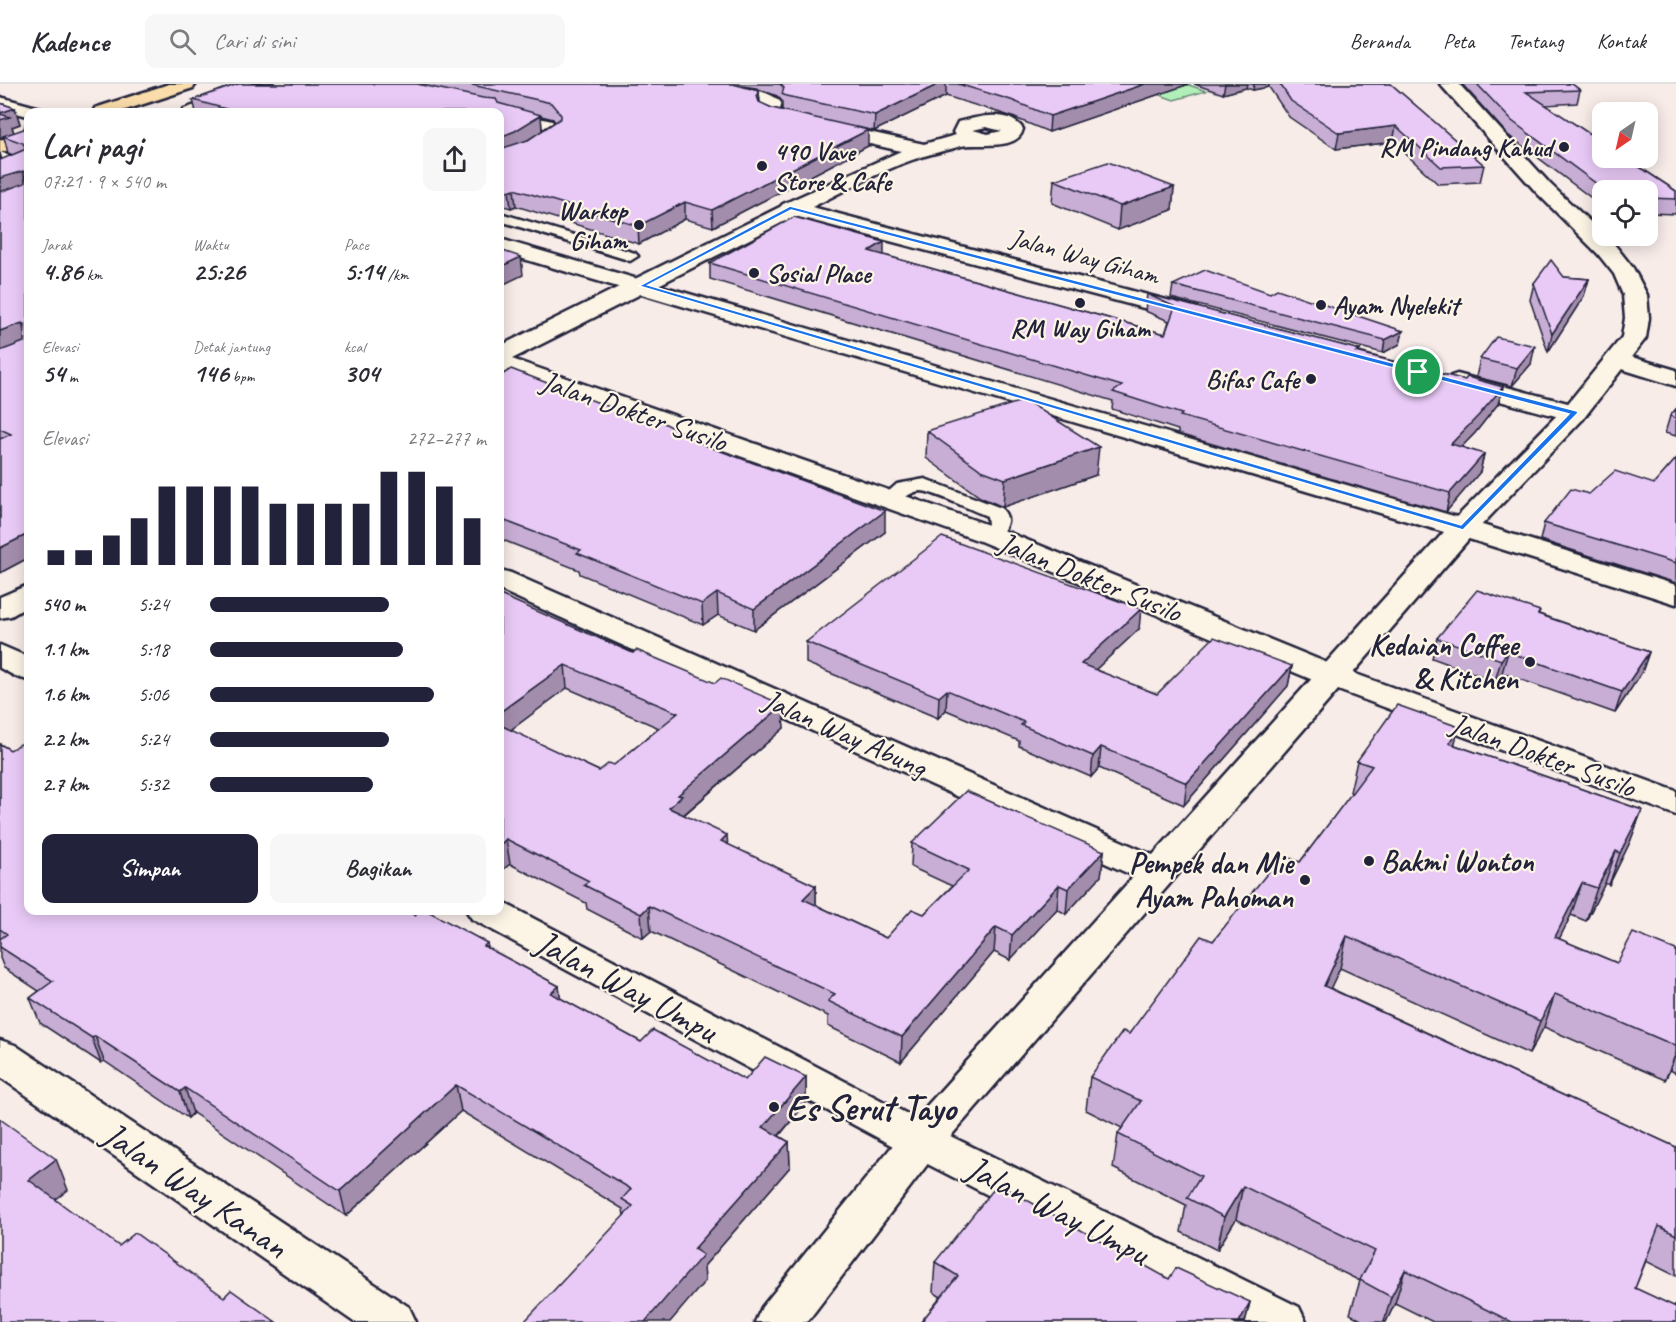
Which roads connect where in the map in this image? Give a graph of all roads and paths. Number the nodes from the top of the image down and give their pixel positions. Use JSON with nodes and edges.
{"nodes":[{"id":1,"x":187,"y":84,"type":"edge"},
{"id":2,"x":267,"y":84,"type":"edge"},
{"id":3,"x":706,"y":84,"type":"edge"},
{"id":4,"x":1449,"y":84,"type":"edge"},
{"id":5,"x":0,"y":103,"type":"edge"},
{"id":6,"x":114,"y":108,"type":"edge"},
{"id":7,"x":200,"y":108,"type":"edge"},
{"id":8,"x":24,"y":110,"type":"edge"},
{"id":9,"x":504,"y":114,"type":"edge"},
{"id":10,"x":972,"y":137,"type":"dead end"},
{"id":11,"x":24,"y":138,"type":"edge"},
{"id":12,"x":0,"y":147,"type":"edge"},
{"id":13,"x":925,"y":150,"type":"junction"},
{"id":14,"x":0,"y":156,"type":"edge"},
{"id":15,"x":504,"y":159,"type":"edge"},
{"id":16,"x":0,"y":173,"type":"edge"},
{"id":17,"x":790,"y":208,"type":"junction"},
{"id":18,"x":504,"y":218,"type":"edge"},
{"id":19,"x":504,"y":246,"type":"edge"},
{"id":20,"x":630,"y":256,"type":"dead end"},
{"id":21,"x":642,"y":286,"type":"junction"},
{"id":22,"x":1205,"y":317,"type":"edge"},
{"id":23,"x":504,"y":353,"type":"edge"},
{"id":24,"x":1618,"y":360,"type":"junction"},
{"id":25,"x":504,"y":364,"type":"edge"},
{"id":26,"x":1436,"y":377,"type":"edge"},
{"id":27,"x":1676,"y":378,"type":"edge"},
{"id":28,"x":1574,"y":413,"type":"junction"},
{"id":29,"x":1463,"y":528,"type":"junction"},
{"id":30,"x":504,"y":581,"type":"edge"},
{"id":31,"x":1676,"y":595,"type":"edge"},
{"id":32,"x":24,"y":596,"type":"edge"},
{"id":33,"x":0,"y":609,"type":"edge"},
{"id":34,"x":0,"y":655,"type":"edge"},
{"id":35,"x":24,"y":668,"type":"edge"},
{"id":36,"x":1331,"y":676,"type":"junction"},
{"id":37,"x":1676,"y":804,"type":"edge"},
{"id":38,"x":1158,"y":872,"type":"junction"},
{"id":39,"x":494,"y":915,"type":"edge"},
{"id":40,"x":0,"y":1056,"type":"edge"},
{"id":41,"x":921,"y":1141,"type":"junction"},
{"id":42,"x":392,"y":1322,"type":"edge"},
{"id":43,"x":779,"y":1322,"type":"edge"},
{"id":44,"x":1282,"y":1322,"type":"edge"}],
"edges":[{"from":1,"to":6,"type":"main road"},
{"from":2,"to":7,"type":"lane"},
{"from":3,"to":13,"type":"street"},
{"from":4,"to":24,"type":"street"},
{"from":5,"to":8,"type":"street"},
{"from":9,"to":15,"type":"lane"},
{"from":10,"to":13,"type":"street"},
{"from":11,"to":12,"type":"main road"},
{"from":13,"to":17,"type":"street"},
{"from":14,"to":16,"type":"lane"},
{"from":17,"to":21,"type":"street"},
{"from":17,"to":22,"type":"street","name":"Jalan Way Giham"},
{"from":18,"to":20,"type":"lane"},
{"from":19,"to":21,"type":"street"},
{"from":21,"to":23,"type":"street"},
{"from":21,"to":29,"type":"street"},
{"from":24,"to":27,"type":"street"},
{"from":24,"to":28,"type":"street"},
{"from":25,"to":36,"type":"street","name":"Jalan Dokter Susilo"},
{"from":26,"to":28,"type":"street"},
{"from":28,"to":29,"type":"street"},
{"from":29,"to":31,"type":"street"},
{"from":29,"to":36,"type":"street"},
{"from":30,"to":38,"type":"street","name":"Jalan Way Abung"},
{"from":32,"to":33,"type":"street"},
{"from":34,"to":35,"type":"street"},
{"from":36,"to":37,"type":"street","name":"Jalan Dokter Susilo"},
{"from":36,"to":38,"type":"street"},
{"from":38,"to":41,"type":"street"},
{"from":39,"to":41,"type":"street","name":"Jalan Way Umpu"},
{"from":40,"to":42,"type":"street","name":"Jalan Way Kanan"},
{"from":41,"to":43,"type":"street"},
{"from":41,"to":44,"type":"street","name":"Jalan Way Umpu"}]}
